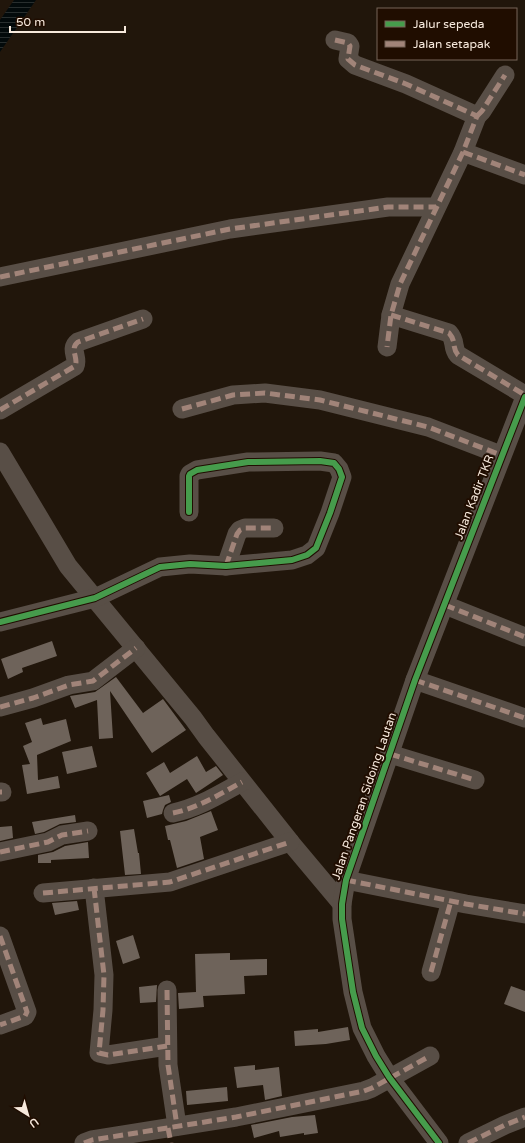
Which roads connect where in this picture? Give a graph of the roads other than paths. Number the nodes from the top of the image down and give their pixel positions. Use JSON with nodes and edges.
{"nodes":[{"id":1,"x":335,"y":40,"type":"dead end"},
{"id":2,"x":506,"y":75,"type":"dead end"},
{"id":3,"x":477,"y":116,"type":"junction"},
{"id":4,"x":463,"y":152,"type":"junction"},
{"id":5,"x":525,"y":176,"type":"edge"},
{"id":6,"x":436,"y":207,"type":"junction"},
{"id":7,"x":0,"y":277,"type":"edge"},
{"id":8,"x":391,"y":315,"type":"junction"},
{"id":9,"x":143,"y":319,"type":"dead end"},
{"id":10,"x":387,"y":347,"type":"dead end"},
{"id":11,"x":524,"y":404,"type":"edge"},
{"id":12,"x":182,"y":409,"type":"dead end"},
{"id":13,"x":0,"y":410,"type":"edge"},
{"id":14,"x":0,"y":452,"type":"edge"},
{"id":15,"x":501,"y":456,"type":"junction"},
{"id":16,"x":189,"y":512,"type":"dead end"},
{"id":17,"x":274,"y":528,"type":"dead end"},
{"id":18,"x":226,"y":566,"type":"junction"},
{"id":19,"x":95,"y":598,"type":"junction"},
{"id":20,"x":445,"y":605,"type":"junction"},
{"id":21,"x":0,"y":622,"type":"edge"},
{"id":22,"x":525,"y":637,"type":"edge"},
{"id":23,"x":136,"y":648,"type":"junction"},
{"id":24,"x":415,"y":680,"type":"junction"},
{"id":25,"x":0,"y":707,"type":"edge"},
{"id":26,"x":525,"y":718,"type":"edge"},
{"id":27,"x":390,"y":754,"type":"junction"},
{"id":28,"x":475,"y":780,"type":"dead end"},
{"id":29,"x":242,"y":782,"type":"junction"},
{"id":30,"x":173,"y":813,"type":"dead end"},
{"id":31,"x":88,"y":831,"type":"dead end"},
{"id":32,"x":290,"y":842,"type":"junction"},
{"id":33,"x":0,"y":852,"type":"edge"},
{"id":34,"x":346,"y":880,"type":"junction"},
{"id":35,"x":103,"y":887,"type":"junction"},
{"id":36,"x":43,"y":893,"type":"dead end"},
{"id":37,"x":451,"y":901,"type":"junction"},
{"id":38,"x":342,"y":904,"type":"junction"},
{"id":39,"x":525,"y":914,"type":"edge"},
{"id":40,"x":0,"y":936,"type":"edge"},
{"id":41,"x":431,"y":972,"type":"dead end"},
{"id":42,"x":168,"y":990,"type":"dead end"},
{"id":43,"x":0,"y":1025,"type":"edge"},
{"id":44,"x":168,"y":1046,"type":"junction"},
{"id":45,"x":430,"y":1056,"type":"dead end"},
{"id":46,"x":390,"y":1077,"type":"junction"},
{"id":47,"x":525,"y":1117,"type":"edge"},
{"id":48,"x":172,"y":1132,"type":"edge"},
{"id":49,"x":84,"y":1143,"type":"edge"},
{"id":50,"x":439,"y":1143,"type":"edge"},
{"id":51,"x":468,"y":1143,"type":"edge"}],
"edges":[{"from":1,"to":3,"type":"street"},
{"from":2,"to":3,"type":"street"},
{"from":3,"to":4,"type":"street"},
{"from":4,"to":5,"type":"street"},
{"from":4,"to":6,"type":"street"},
{"from":6,"to":7,"type":"street"},
{"from":6,"to":8,"type":"street"},
{"from":8,"to":10,"type":"street"},
{"from":8,"to":11,"type":"street"},
{"from":9,"to":13,"type":"street"},
{"from":11,"to":15,"type":"street","name":"Jalan Kadir TKR"},
{"from":12,"to":15,"type":"street"},
{"from":14,"to":19,"type":"street"},
{"from":15,"to":20,"type":"street","name":"Jalan Kadir TKR"},
{"from":16,"to":18,"type":"street"},
{"from":17,"to":18,"type":"street"},
{"from":18,"to":19,"type":"street"},
{"from":19,"to":21,"type":"street"},
{"from":19,"to":23,"type":"street"},
{"from":20,"to":22,"type":"street"},
{"from":20,"to":24,"type":"street","name":"Jalan Pangeran Sidoing Lautan"},
{"from":23,"to":25,"type":"street"},
{"from":23,"to":29,"type":"street"},
{"from":24,"to":26,"type":"street"},
{"from":24,"to":27,"type":"street","name":"Jalan Pangeran Sidoing Lautan"},
{"from":27,"to":28,"type":"street"},
{"from":27,"to":34,"type":"street","name":"Jalan Pangeran Sidoing Lautan"},
{"from":29,"to":30,"type":"street"},
{"from":29,"to":32,"type":"street"},
{"from":31,"to":33,"type":"street"},
{"from":32,"to":35,"type":"street"},
{"from":32,"to":38,"type":"street"},
{"from":34,"to":37,"type":"street"},
{"from":34,"to":38,"type":"street","name":"Jalan Pangeran Sidoing Lautan"},
{"from":35,"to":36,"type":"street"},
{"from":35,"to":44,"type":"street"},
{"from":37,"to":39,"type":"street"},
{"from":37,"to":41,"type":"street"},
{"from":38,"to":46,"type":"street","name":"Jalan Pangeran Sidoing Lautan"},
{"from":40,"to":43,"type":"street"},
{"from":42,"to":44,"type":"street"},
{"from":44,"to":48,"type":"street"},
{"from":45,"to":46,"type":"street"},
{"from":46,"to":48,"type":"street"},
{"from":46,"to":50,"type":"street","name":"Jalan Pangeran Sidoing Lautan"},
{"from":47,"to":51,"type":"street"},
{"from":48,"to":49,"type":"street"}]}
